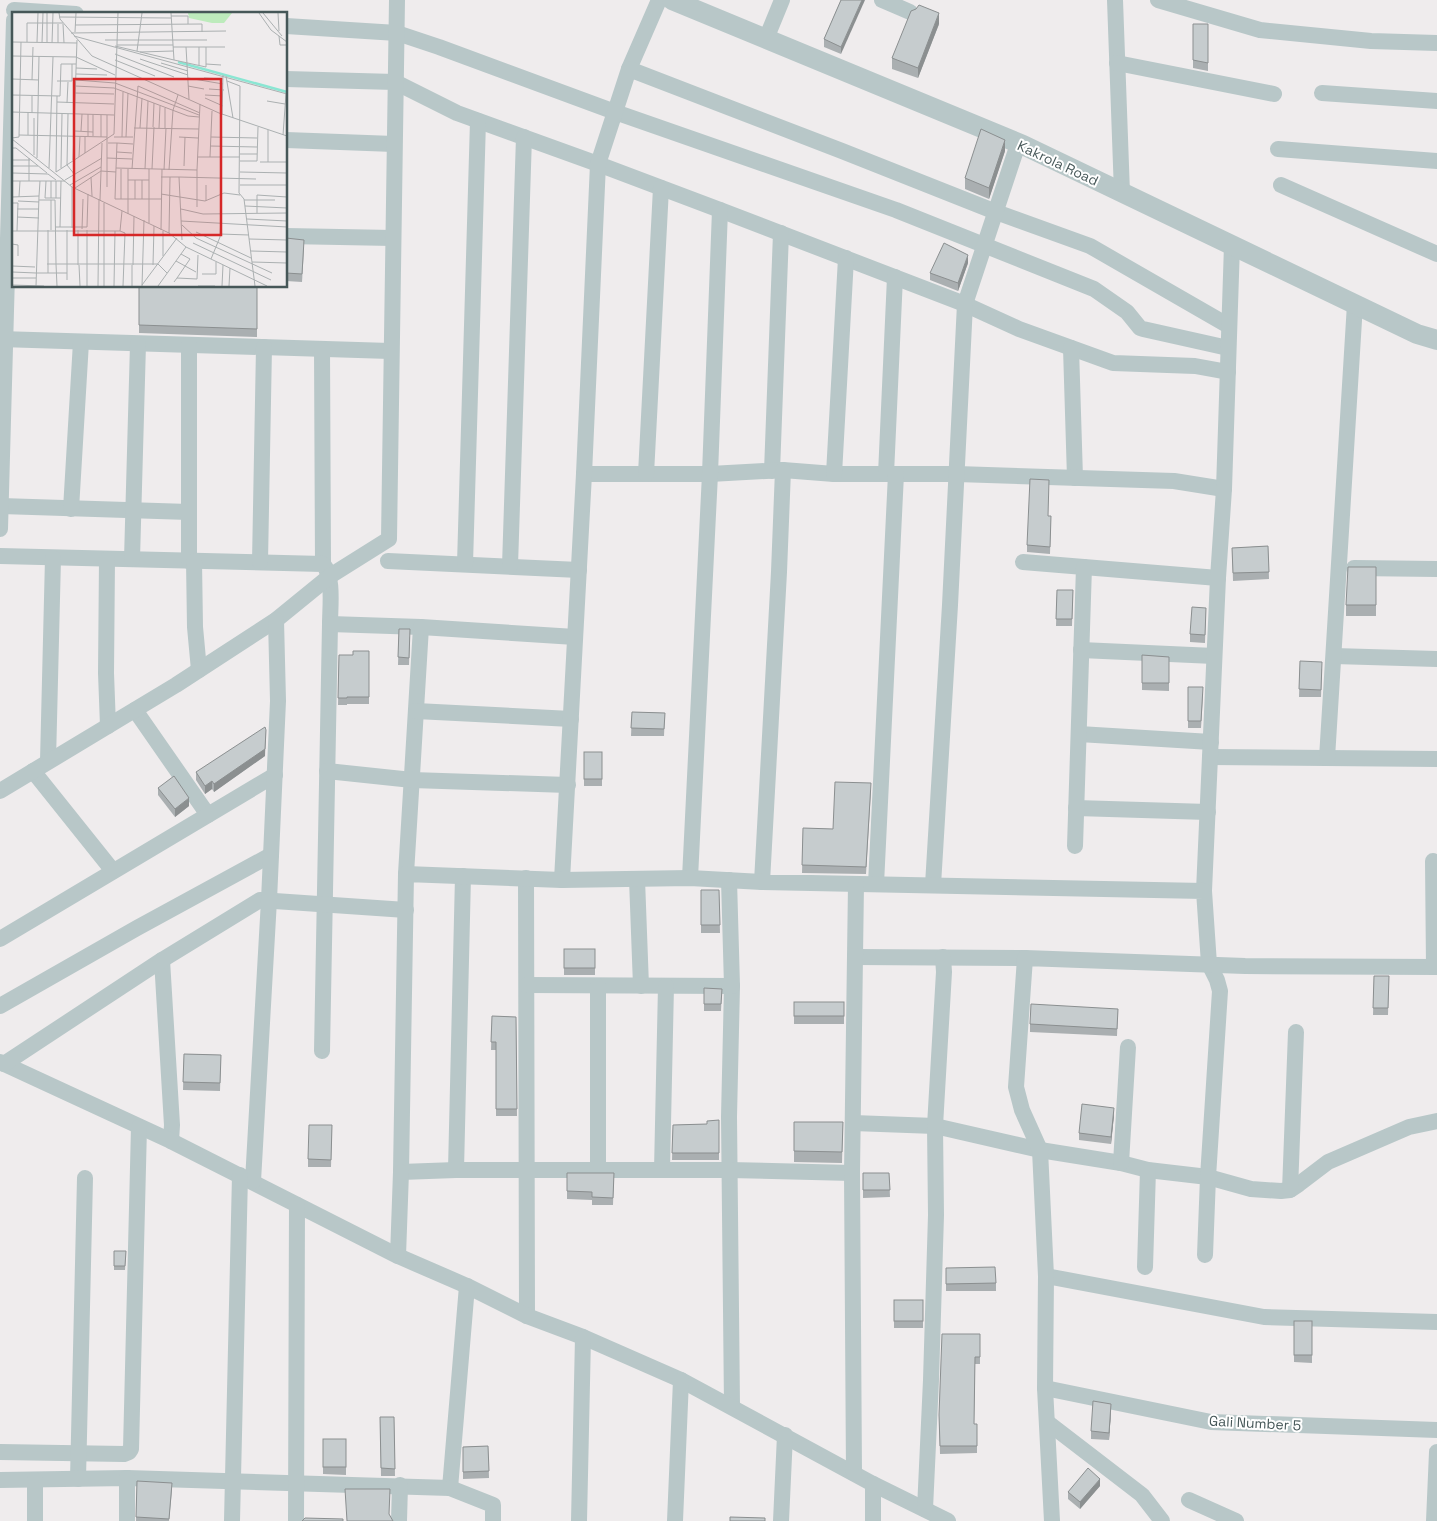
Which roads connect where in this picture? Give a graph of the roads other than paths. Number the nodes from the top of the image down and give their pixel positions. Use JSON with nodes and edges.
{"nodes":[{"id":1,"x":397,"y":0,"type":"edge"},
{"id":2,"x":658,"y":0,"type":"edge"},
{"id":3,"x":672,"y":0,"type":"edge"},
{"id":4,"x":782,"y":0,"type":"edge"},
{"id":5,"x":882,"y":0,"type":"edge"},
{"id":6,"x":1115,"y":0,"type":"edge"},
{"id":7,"x":1158,"y":0,"type":"edge"},
{"id":8,"x":14,"y":11,"type":"edge"},
{"id":9,"x":35,"y":12,"type":"edge"},
{"id":10,"x":910,"y":12,"type":"edge"},
{"id":11,"x":288,"y":26,"type":"edge"},
{"id":12,"x":396,"y":32,"type":"junction"},
{"id":13,"x":766,"y":39,"type":"junction"},
{"id":14,"x":1437,"y":43,"type":"edge"},
{"id":15,"x":1117,"y":63,"type":"junction"},
{"id":16,"x":629,"y":69,"type":"junction"},
{"id":17,"x":288,"y":79,"type":"edge"},
{"id":18,"x":396,"y":82,"type":"junction"},
{"id":19,"x":1322,"y":92,"type":"dead end"},
{"id":20,"x":1274,"y":94,"type":"dead end"},
{"id":21,"x":1437,"y":100,"type":"edge"},
{"id":22,"x":615,"y":112,"type":"junction"},
{"id":23,"x":478,"y":121,"type":"junction"},
{"id":24,"x":12,"y":132,"type":"edge"},
{"id":25,"x":524,"y":137,"type":"junction"},
{"id":26,"x":288,"y":140,"type":"edge"},
{"id":27,"x":394,"y":144,"type":"junction"},
{"id":28,"x":1018,"y":144,"type":"junction"},
{"id":29,"x":1278,"y":149,"type":"dead end"},
{"id":30,"x":1437,"y":161,"type":"edge"},
{"id":31,"x":598,"y":164,"type":"junction"},
{"id":32,"x":1281,"y":184,"type":"dead end"},
{"id":33,"x":661,"y":188,"type":"junction"},
{"id":34,"x":1122,"y":193,"type":"junction"},
{"id":35,"x":720,"y":210,"type":"junction"},
{"id":36,"x":996,"y":212,"type":"junction"},
{"id":37,"x":7,"y":231,"type":"edge"},
{"id":38,"x":780,"y":233,"type":"junction"},
{"id":39,"x":288,"y":236,"type":"edge"},
{"id":40,"x":392,"y":238,"type":"junction"},
{"id":41,"x":984,"y":246,"type":"junction"},
{"id":42,"x":1232,"y":246,"type":"junction"},
{"id":43,"x":1437,"y":254,"type":"edge"},
{"id":44,"x":846,"y":258,"type":"junction"},
{"id":45,"x":895,"y":277,"type":"junction"},
{"id":46,"x":965,"y":304,"type":"junction"},
{"id":47,"x":1355,"y":304,"type":"junction"},
{"id":48,"x":1229,"y":326,"type":"junction"},
{"id":49,"x":3,"y":339,"type":"edge"},
{"id":50,"x":1437,"y":340,"type":"edge"},
{"id":51,"x":81,"y":342,"type":"junction"},
{"id":52,"x":138,"y":344,"type":"junction"},
{"id":53,"x":189,"y":345,"type":"junction"},
{"id":54,"x":264,"y":347,"type":"junction"},
{"id":55,"x":1071,"y":348,"type":"junction"},
{"id":56,"x":1228,"y":348,"type":"junction"},
{"id":57,"x":322,"y":349,"type":"junction"},
{"id":58,"x":390,"y":352,"type":"junction"},
{"id":59,"x":1228,"y":372,"type":"junction"},
{"id":60,"x":778,"y":470,"type":"junction"},
{"id":61,"x":584,"y":474,"type":"junction"},
{"id":62,"x":646,"y":474,"type":"junction"},
{"id":63,"x":710,"y":474,"type":"junction"},
{"id":64,"x":834,"y":474,"type":"junction"},
{"id":65,"x":891,"y":474,"type":"junction"},
{"id":66,"x":957,"y":474,"type":"junction"},
{"id":67,"x":1076,"y":478,"type":"junction"},
{"id":68,"x":1224,"y":489,"type":"junction"},
{"id":69,"x":1,"y":506,"type":"edge"},
{"id":70,"x":71,"y":509,"type":"junction"},
{"id":71,"x":133,"y":510,"type":"junction"},
{"id":72,"x":188,"y":512,"type":"junction"},
{"id":73,"x":0,"y":529,"type":"edge"},
{"id":74,"x":0,"y":556,"type":"edge"},
{"id":75,"x":53,"y":558,"type":"junction"},
{"id":76,"x":107,"y":559,"type":"junction"},
{"id":77,"x":132,"y":559,"type":"junction"},
{"id":78,"x":191,"y":561,"type":"junction"},
{"id":79,"x":388,"y":561,"type":"dead end"},
{"id":80,"x":260,"y":562,"type":"junction"},
{"id":81,"x":1023,"y":562,"type":"dead end"},
{"id":82,"x":465,"y":564,"type":"junction"},
{"id":83,"x":510,"y":566,"type":"junction"},
{"id":84,"x":1084,"y":567,"type":"junction"},
{"id":85,"x":1340,"y":568,"type":"junction"},
{"id":86,"x":1437,"y":569,"type":"edge"},
{"id":87,"x":326,"y":570,"type":"junction"},
{"id":88,"x":579,"y":570,"type":"junction"},
{"id":89,"x":1218,"y":578,"type":"junction"},
{"id":90,"x":276,"y":620,"type":"junction"},
{"id":91,"x":330,"y":624,"type":"junction"},
{"id":92,"x":421,"y":628,"type":"junction"},
{"id":93,"x":576,"y":637,"type":"junction"},
{"id":94,"x":1081,"y":650,"type":"junction"},
{"id":95,"x":1214,"y":656,"type":"junction"},
{"id":96,"x":1334,"y":656,"type":"junction"},
{"id":97,"x":1437,"y":659,"type":"edge"},
{"id":98,"x":198,"y":670,"type":"junction"},
{"id":99,"x":135,"y":710,"type":"junction"},
{"id":100,"x":416,"y":710,"type":"junction"},
{"id":101,"x":571,"y":719,"type":"junction"},
{"id":102,"x":108,"y":726,"type":"junction"},
{"id":103,"x":1079,"y":734,"type":"junction"},
{"id":104,"x":1210,"y":750,"type":"junction"},
{"id":105,"x":1327,"y":758,"type":"junction"},
{"id":106,"x":1437,"y":759,"type":"edge"},
{"id":107,"x":48,"y":761,"type":"junction"},
{"id":108,"x":33,"y":770,"type":"junction"},
{"id":109,"x":327,"y":771,"type":"junction"},
{"id":110,"x":275,"y":775,"type":"junction"},
{"id":111,"x":412,"y":780,"type":"junction"},
{"id":112,"x":568,"y":785,"type":"junction"},
{"id":113,"x":0,"y":791,"type":"edge"},
{"id":114,"x":1076,"y":808,"type":"junction"},
{"id":115,"x":1208,"y":812,"type":"junction"},
{"id":116,"x":208,"y":815,"type":"junction"},
{"id":117,"x":1075,"y":846,"type":"dead end"},
{"id":118,"x":271,"y":855,"type":"junction"},
{"id":119,"x":1434,"y":861,"type":"dead end"},
{"id":120,"x":113,"y":872,"type":"junction"},
{"id":121,"x":406,"y":874,"type":"junction"},
{"id":122,"x":463,"y":876,"type":"junction"},
{"id":123,"x":526,"y":878,"type":"junction"},
{"id":124,"x":690,"y":878,"type":"junction"},
{"id":125,"x":637,"y":879,"type":"junction"},
{"id":126,"x":562,"y":880,"type":"junction"},
{"id":127,"x":729,"y":880,"type":"junction"},
{"id":128,"x":762,"y":882,"type":"junction"},
{"id":129,"x":856,"y":884,"type":"junction"},
{"id":130,"x":876,"y":884,"type":"junction"},
{"id":131,"x":933,"y":885,"type":"junction"},
{"id":132,"x":1204,"y":891,"type":"junction"},
{"id":133,"x":269,"y":900,"type":"junction"},
{"id":134,"x":324,"y":904,"type":"junction"},
{"id":135,"x":406,"y":910,"type":"junction"},
{"id":136,"x":1,"y":935,"type":"edge"},
{"id":137,"x":855,"y":957,"type":"junction"},
{"id":138,"x":943,"y":957,"type":"junction"},
{"id":139,"x":1025,"y":958,"type":"junction"},
{"id":140,"x":162,"y":960,"type":"junction"},
{"id":141,"x":1209,"y":964,"type":"junction"},
{"id":142,"x":1435,"y":967,"type":"edge"},
{"id":143,"x":527,"y":985,"type":"junction"},
{"id":144,"x":598,"y":986,"type":"junction"},
{"id":145,"x":641,"y":986,"type":"junction"},
{"id":146,"x":666,"y":986,"type":"junction"},
{"id":147,"x":732,"y":986,"type":"junction"},
{"id":148,"x":0,"y":1006,"type":"edge"},
{"id":149,"x":1296,"y":1032,"type":"dead end"},
{"id":150,"x":1128,"y":1047,"type":"dead end"},
{"id":151,"x":322,"y":1051,"type":"dead end"},
{"id":152,"x":2,"y":1063,"type":"edge"},
{"id":153,"x":1437,"y":1121,"type":"edge"},
{"id":154,"x":853,"y":1123,"type":"junction"},
{"id":155,"x":935,"y":1126,"type":"junction"},
{"id":156,"x":139,"y":1127,"type":"junction"},
{"id":157,"x":171,"y":1141,"type":"junction"},
{"id":158,"x":1040,"y":1150,"type":"junction"},
{"id":159,"x":1121,"y":1163,"type":"junction"},
{"id":160,"x":456,"y":1170,"type":"junction"},
{"id":161,"x":528,"y":1170,"type":"junction"},
{"id":162,"x":598,"y":1170,"type":"junction"},
{"id":163,"x":662,"y":1170,"type":"junction"},
{"id":164,"x":729,"y":1170,"type":"junction"},
{"id":165,"x":1148,"y":1170,"type":"junction"},
{"id":166,"x":401,"y":1172,"type":"junction"},
{"id":167,"x":852,"y":1173,"type":"junction"},
{"id":168,"x":1208,"y":1177,"type":"junction"},
{"id":169,"x":85,"y":1178,"type":"dead end"},
{"id":170,"x":247,"y":1178,"type":"junction"},
{"id":171,"x":1290,"y":1190,"type":"junction"},
{"id":172,"x":297,"y":1205,"type":"junction"},
{"id":173,"x":1205,"y":1255,"type":"dead end"},
{"id":174,"x":398,"y":1256,"type":"junction"},
{"id":175,"x":1145,"y":1267,"type":"dead end"},
{"id":176,"x":1046,"y":1276,"type":"junction"},
{"id":177,"x":467,"y":1286,"type":"junction"},
{"id":178,"x":527,"y":1316,"type":"junction"},
{"id":179,"x":1437,"y":1322,"type":"edge"},
{"id":180,"x":583,"y":1338,"type":"junction"},
{"id":181,"x":681,"y":1380,"type":"junction"},
{"id":182,"x":1046,"y":1388,"type":"junction"},
{"id":183,"x":732,"y":1406,"type":"junction"},
{"id":184,"x":1047,"y":1422,"type":"junction"},
{"id":185,"x":1437,"y":1430,"type":"edge"},
{"id":186,"x":785,"y":1435,"type":"junction"},
{"id":187,"x":0,"y":1452,"type":"edge"},
{"id":188,"x":1437,"y":1452,"type":"edge"},
{"id":189,"x":79,"y":1453,"type":"junction"},
{"id":190,"x":854,"y":1473,"type":"junction"},
{"id":191,"x":127,"y":1478,"type":"junction"},
{"id":192,"x":78,"y":1479,"type":"junction"},
{"id":193,"x":0,"y":1480,"type":"edge"},
{"id":194,"x":35,"y":1480,"type":"junction"},
{"id":195,"x":232,"y":1481,"type":"junction"},
{"id":196,"x":295,"y":1483,"type":"junction"},
{"id":197,"x":872,"y":1484,"type":"junction"},
{"id":198,"x":400,"y":1485,"type":"junction"},
{"id":199,"x":450,"y":1488,"type":"junction"},
{"id":200,"x":1189,"y":1500,"type":"dead end"},
{"id":201,"x":925,"y":1509,"type":"junction"},
{"id":202,"x":1435,"y":1519,"type":"edge"},
{"id":203,"x":35,"y":1521,"type":"edge"},
{"id":204,"x":127,"y":1521,"type":"edge"},
{"id":205,"x":232,"y":1521,"type":"edge"},
{"id":206,"x":296,"y":1521,"type":"edge"},
{"id":207,"x":399,"y":1521,"type":"edge"},
{"id":208,"x":493,"y":1521,"type":"edge"},
{"id":209,"x":579,"y":1521,"type":"edge"},
{"id":210,"x":676,"y":1521,"type":"edge"},
{"id":211,"x":782,"y":1521,"type":"edge"},
{"id":212,"x":873,"y":1521,"type":"edge"},
{"id":213,"x":948,"y":1521,"type":"edge"},
{"id":214,"x":1052,"y":1521,"type":"edge"},
{"id":215,"x":1162,"y":1521,"type":"edge"},
{"id":216,"x":1236,"y":1521,"type":"edge"}],
"edges":[{"from":1,"to":12,"type":"street"},
{"from":2,"to":16,"type":"street"},
{"from":3,"to":13,"type":"street","name":"Kakrola Road"},
{"from":4,"to":13,"type":"street"},
{"from":5,"to":10,"type":"street"},
{"from":6,"to":15,"type":"street"},
{"from":7,"to":14,"type":"street"},
{"from":8,"to":9,"type":"street"},
{"from":11,"to":12,"type":"street"},
{"from":12,"to":18,"type":"street"},
{"from":12,"to":22,"type":"street"},
{"from":13,"to":28,"type":"street","name":"Kakrola Road"},
{"from":15,"to":20,"type":"street"},
{"from":15,"to":34,"type":"street"},
{"from":16,"to":22,"type":"street"},
{"from":16,"to":36,"type":"street"},
{"from":17,"to":18,"type":"street"},
{"from":18,"to":23,"type":"street"},
{"from":18,"to":27,"type":"street"},
{"from":19,"to":21,"type":"street"},
{"from":22,"to":31,"type":"street"},
{"from":22,"to":41,"type":"street"},
{"from":23,"to":25,"type":"street"},
{"from":23,"to":82,"type":"street"},
{"from":24,"to":37,"type":"street"},
{"from":25,"to":31,"type":"street"},
{"from":25,"to":83,"type":"street"},
{"from":26,"to":27,"type":"street"},
{"from":27,"to":40,"type":"street"},
{"from":28,"to":34,"type":"street","name":"Kakrola Road"},
{"from":28,"to":36,"type":"street"},
{"from":29,"to":30,"type":"street"},
{"from":31,"to":33,"type":"street"},
{"from":31,"to":61,"type":"street"},
{"from":32,"to":43,"type":"street"},
{"from":33,"to":35,"type":"street"},
{"from":33,"to":62,"type":"street"},
{"from":34,"to":42,"type":"street","name":"Kakrola Road"},
{"from":35,"to":38,"type":"street"},
{"from":35,"to":63,"type":"street"},
{"from":36,"to":41,"type":"street"},
{"from":36,"to":48,"type":"street"},
{"from":37,"to":49,"type":"street"},
{"from":38,"to":44,"type":"street"},
{"from":38,"to":60,"type":"street"},
{"from":39,"to":40,"type":"street"},
{"from":40,"to":58,"type":"street"},
{"from":41,"to":46,"type":"street"},
{"from":41,"to":56,"type":"street"},
{"from":42,"to":47,"type":"street","name":"Kakrola Road"},
{"from":42,"to":48,"type":"street"},
{"from":44,"to":45,"type":"street"},
{"from":44,"to":64,"type":"street"},
{"from":45,"to":46,"type":"street"},
{"from":45,"to":65,"type":"street"},
{"from":46,"to":55,"type":"street"},
{"from":46,"to":66,"type":"street"},
{"from":47,"to":50,"type":"street","name":"Kakrola Road"},
{"from":47,"to":85,"type":"street"},
{"from":48,"to":56,"type":"street"},
{"from":49,"to":51,"type":"street"},
{"from":49,"to":69,"type":"street"},
{"from":51,"to":52,"type":"street"},
{"from":51,"to":70,"type":"street"},
{"from":52,"to":53,"type":"street"},
{"from":52,"to":71,"type":"street"},
{"from":53,"to":54,"type":"street"},
{"from":53,"to":72,"type":"street"},
{"from":54,"to":57,"type":"street"},
{"from":54,"to":80,"type":"street"},
{"from":55,"to":59,"type":"street"},
{"from":55,"to":67,"type":"street"},
{"from":56,"to":59,"type":"street"},
{"from":57,"to":58,"type":"street"},
{"from":57,"to":87,"type":"street"},
{"from":58,"to":87,"type":"street"},
{"from":59,"to":68,"type":"street"},
{"from":60,"to":63,"type":"street"},
{"from":60,"to":64,"type":"street"},
{"from":60,"to":128,"type":"street"},
{"from":61,"to":62,"type":"street"},
{"from":61,"to":88,"type":"street"},
{"from":62,"to":63,"type":"street"},
{"from":63,"to":124,"type":"street"},
{"from":64,"to":65,"type":"street"},
{"from":65,"to":66,"type":"street"},
{"from":65,"to":130,"type":"street"},
{"from":66,"to":67,"type":"street"},
{"from":66,"to":131,"type":"street"},
{"from":67,"to":68,"type":"street"},
{"from":68,"to":89,"type":"street"},
{"from":69,"to":70,"type":"street"},
{"from":69,"to":73,"type":"street"},
{"from":70,"to":71,"type":"street"},
{"from":71,"to":72,"type":"street"},
{"from":71,"to":77,"type":"street"},
{"from":72,"to":78,"type":"street"},
{"from":74,"to":75,"type":"street"},
{"from":75,"to":76,"type":"street"},
{"from":75,"to":107,"type":"street"},
{"from":76,"to":77,"type":"street"},
{"from":76,"to":102,"type":"street"},
{"from":77,"to":78,"type":"street"},
{"from":78,"to":80,"type":"street"},
{"from":78,"to":98,"type":"street"},
{"from":79,"to":82,"type":"street"},
{"from":80,"to":87,"type":"street"},
{"from":81,"to":84,"type":"street"},
{"from":82,"to":83,"type":"street"},
{"from":83,"to":88,"type":"street"},
{"from":84,"to":89,"type":"street"},
{"from":84,"to":94,"type":"street"},
{"from":85,"to":86,"type":"street"},
{"from":85,"to":96,"type":"street"},
{"from":87,"to":90,"type":"street"},
{"from":87,"to":91,"type":"street"},
{"from":88,"to":93,"type":"street"},
{"from":89,"to":95,"type":"street"},
{"from":90,"to":98,"type":"street"},
{"from":90,"to":110,"type":"street"},
{"from":91,"to":92,"type":"street"},
{"from":91,"to":109,"type":"street"},
{"from":92,"to":93,"type":"street"},
{"from":92,"to":100,"type":"street"},
{"from":93,"to":101,"type":"street"},
{"from":94,"to":95,"type":"street"},
{"from":94,"to":103,"type":"street"},
{"from":95,"to":104,"type":"street"},
{"from":96,"to":97,"type":"street"},
{"from":96,"to":105,"type":"street"},
{"from":98,"to":99,"type":"street"},
{"from":99,"to":102,"type":"street"},
{"from":99,"to":116,"type":"street"},
{"from":100,"to":101,"type":"street"},
{"from":100,"to":111,"type":"street"},
{"from":101,"to":112,"type":"street"},
{"from":102,"to":107,"type":"street"},
{"from":103,"to":104,"type":"street"},
{"from":103,"to":114,"type":"street"},
{"from":104,"to":105,"type":"street"},
{"from":104,"to":115,"type":"street"},
{"from":105,"to":106,"type":"street"},
{"from":107,"to":108,"type":"street"},
{"from":108,"to":113,"type":"street"},
{"from":108,"to":120,"type":"street"},
{"from":109,"to":111,"type":"street"},
{"from":109,"to":134,"type":"street"},
{"from":110,"to":116,"type":"street"},
{"from":110,"to":118,"type":"street"},
{"from":111,"to":112,"type":"street"},
{"from":111,"to":121,"type":"street"},
{"from":112,"to":126,"type":"street"},
{"from":114,"to":115,"type":"street"},
{"from":114,"to":117,"type":"street"},
{"from":115,"to":132,"type":"street"},
{"from":116,"to":120,"type":"street"},
{"from":118,"to":133,"type":"street"},
{"from":118,"to":148,"type":"street"},
{"from":119,"to":142,"type":"street"},
{"from":120,"to":136,"type":"street"},
{"from":121,"to":122,"type":"street"},
{"from":121,"to":135,"type":"street"},
{"from":122,"to":123,"type":"street"},
{"from":122,"to":160,"type":"street"},
{"from":123,"to":126,"type":"street"},
{"from":123,"to":143,"type":"street"},
{"from":124,"to":125,"type":"street"},
{"from":124,"to":127,"type":"street"},
{"from":125,"to":126,"type":"street"},
{"from":125,"to":145,"type":"street"},
{"from":127,"to":128,"type":"street"},
{"from":127,"to":147,"type":"street"},
{"from":128,"to":129,"type":"street"},
{"from":129,"to":130,"type":"street"},
{"from":129,"to":137,"type":"street"},
{"from":130,"to":131,"type":"street"},
{"from":131,"to":132,"type":"street"},
{"from":132,"to":141,"type":"street"},
{"from":133,"to":134,"type":"street"},
{"from":133,"to":140,"type":"street"},
{"from":133,"to":170,"type":"street"},
{"from":134,"to":135,"type":"street"},
{"from":134,"to":151,"type":"street"},
{"from":135,"to":166,"type":"street"},
{"from":137,"to":138,"type":"street"},
{"from":137,"to":154,"type":"street"},
{"from":138,"to":139,"type":"street"},
{"from":138,"to":155,"type":"street"},
{"from":139,"to":141,"type":"street"},
{"from":139,"to":158,"type":"street"},
{"from":140,"to":152,"type":"street"},
{"from":140,"to":157,"type":"street"},
{"from":141,"to":142,"type":"street"},
{"from":141,"to":168,"type":"street"},
{"from":143,"to":144,"type":"street"},
{"from":143,"to":161,"type":"street"},
{"from":144,"to":145,"type":"street"},
{"from":144,"to":162,"type":"street"},
{"from":145,"to":146,"type":"street"},
{"from":146,"to":147,"type":"street"},
{"from":146,"to":163,"type":"street"},
{"from":147,"to":164,"type":"street"},
{"from":149,"to":171,"type":"street"},
{"from":150,"to":159,"type":"street"},
{"from":152,"to":156,"type":"street"},
{"from":153,"to":171,"type":"street"},
{"from":154,"to":155,"type":"street"},
{"from":154,"to":167,"type":"street"},
{"from":155,"to":158,"type":"street"},
{"from":155,"to":201,"type":"street"},
{"from":156,"to":157,"type":"street"},
{"from":156,"to":189,"type":"street"},
{"from":157,"to":170,"type":"street"},
{"from":158,"to":159,"type":"street"},
{"from":158,"to":176,"type":"street"},
{"from":159,"to":165,"type":"street"},
{"from":160,"to":161,"type":"street"},
{"from":160,"to":166,"type":"street"},
{"from":161,"to":162,"type":"street"},
{"from":161,"to":178,"type":"street"},
{"from":162,"to":163,"type":"street"},
{"from":163,"to":164,"type":"street"},
{"from":164,"to":167,"type":"street"},
{"from":164,"to":183,"type":"street"},
{"from":165,"to":168,"type":"street"},
{"from":165,"to":175,"type":"street"},
{"from":166,"to":174,"type":"street"},
{"from":167,"to":190,"type":"street"},
{"from":168,"to":171,"type":"street"},
{"from":168,"to":173,"type":"street"},
{"from":169,"to":189,"type":"street"},
{"from":170,"to":172,"type":"street"},
{"from":170,"to":195,"type":"street"},
{"from":172,"to":174,"type":"street"},
{"from":172,"to":196,"type":"street"},
{"from":174,"to":177,"type":"street"},
{"from":176,"to":179,"type":"street"},
{"from":176,"to":182,"type":"street"},
{"from":177,"to":178,"type":"street"},
{"from":177,"to":199,"type":"street"},
{"from":178,"to":180,"type":"street"},
{"from":180,"to":181,"type":"street"},
{"from":180,"to":209,"type":"street"},
{"from":181,"to":183,"type":"street"},
{"from":181,"to":210,"type":"street"},
{"from":182,"to":184,"type":"street"},
{"from":182,"to":185,"type":"street","name":"Gali Number 5"},
{"from":183,"to":186,"type":"street"},
{"from":184,"to":214,"type":"street"},
{"from":184,"to":215,"type":"street"},
{"from":186,"to":190,"type":"street"},
{"from":186,"to":211,"type":"street"},
{"from":187,"to":189,"type":"street"},
{"from":188,"to":202,"type":"street"},
{"from":189,"to":192,"type":"street"},
{"from":190,"to":197,"type":"street"},
{"from":191,"to":192,"type":"street"},
{"from":191,"to":195,"type":"street"},
{"from":191,"to":204,"type":"street"},
{"from":192,"to":194,"type":"street"},
{"from":193,"to":194,"type":"street"},
{"from":194,"to":203,"type":"street"},
{"from":195,"to":196,"type":"street"},
{"from":195,"to":205,"type":"street"},
{"from":196,"to":198,"type":"street"},
{"from":196,"to":206,"type":"street"},
{"from":197,"to":201,"type":"street"},
{"from":197,"to":212,"type":"street"},
{"from":198,"to":199,"type":"street"},
{"from":198,"to":207,"type":"street"},
{"from":199,"to":208,"type":"street"},
{"from":200,"to":216,"type":"street"},
{"from":201,"to":213,"type":"street"}]}
